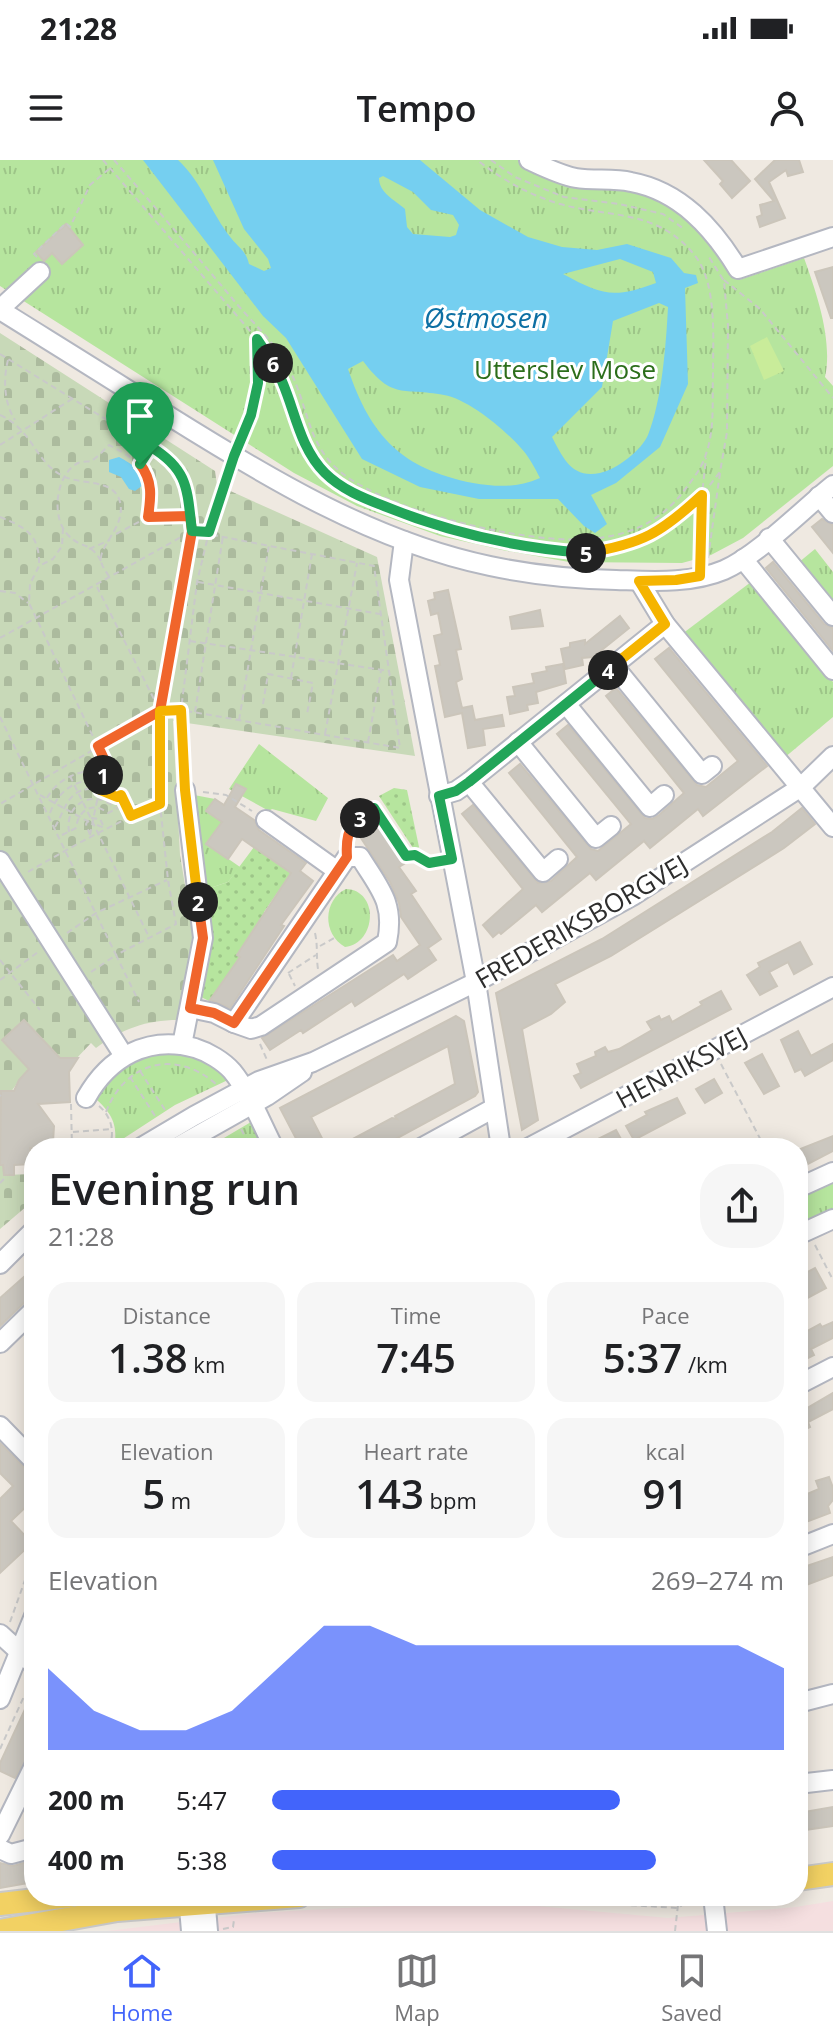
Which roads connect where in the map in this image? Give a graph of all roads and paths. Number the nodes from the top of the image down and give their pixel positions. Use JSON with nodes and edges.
{"nodes":[{"id":1,"x":103,"y":160,"type":"edge"},
{"id":2,"x":114,"y":160,"type":"edge"},
{"id":3,"x":477,"y":160,"type":"edge"},
{"id":4,"x":491,"y":160,"type":"edge"},
{"id":5,"x":529,"y":160,"type":"edge"},
{"id":6,"x":110,"y":168,"type":"junction"},
{"id":7,"x":686,"y":230,"type":"dead end"},
{"id":8,"x":833,"y":237,"type":"edge"},
{"id":9,"x":704,"y":249,"type":"dead end"},
{"id":10,"x":40,"y":272,"type":"joint"},
{"id":11,"x":724,"y":281,"type":"junction"},
{"id":12,"x":0,"y":309,"type":"edge"},
{"id":13,"x":257,"y":339,"type":"junction"},
{"id":14,"x":0,"y":354,"type":"edge"},
{"id":15,"x":8,"y":359,"type":"junction"},
{"id":16,"x":73,"y":398,"type":"junction"},
{"id":17,"x":833,"y":398,"type":"edge"},
{"id":18,"x":0,"y":415,"type":"edge"},
{"id":19,"x":18,"y":425,"type":"junction"},
{"id":20,"x":23,"y":430,"type":"junction"},
{"id":21,"x":0,"y":445,"type":"edge"},
{"id":22,"x":151,"y":447,"type":"junction"},
{"id":23,"x":706,"y":455,"type":"junction"},
{"id":24,"x":234,"y":456,"type":"junction"},
{"id":25,"x":140,"y":464,"type":"junction"},
{"id":26,"x":720,"y":472,"type":"junction"},
{"id":27,"x":65,"y":477,"type":"junction"},
{"id":28,"x":826,"y":490,"type":"edge"},
{"id":29,"x":702,"y":495,"type":"junction"},
{"id":30,"x":833,"y":513,"type":"edge"},
{"id":31,"x":190,"y":516,"type":"junction"},
{"id":32,"x":0,"y":517,"type":"edge"},
{"id":33,"x":148,"y":517,"type":"junction"},
{"id":34,"x":63,"y":528,"type":"junction"},
{"id":35,"x":192,"y":531,"type":"junction"},
{"id":36,"x":209,"y":532,"type":"junction"},
{"id":37,"x":114,"y":535,"type":"junction"},
{"id":38,"x":223,"y":535,"type":"junction"},
{"id":39,"x":769,"y":538,"type":"junction"},
{"id":40,"x":111,"y":540,"type":"junction"},
{"id":41,"x":404,"y":541,"type":"junction"},
{"id":42,"x":269,"y":544,"type":"junction"},
{"id":43,"x":90,"y":548,"type":"junction"},
{"id":44,"x":312,"y":553,"type":"junction"},
{"id":45,"x":743,"y":559,"type":"junction"},
{"id":46,"x":101,"y":561,"type":"junction"},
{"id":47,"x":357,"y":562,"type":"junction"},
{"id":48,"x":39,"y":566,"type":"junction"},
{"id":49,"x":703,"y":576,"type":"junction"},
{"id":50,"x":109,"y":577,"type":"junction"},
{"id":51,"x":639,"y":581,"type":"junction"},
{"id":52,"x":197,"y":582,"type":"junction"},
{"id":53,"x":96,"y":585,"type":"junction"},
{"id":54,"x":216,"y":585,"type":"junction"},
{"id":55,"x":0,"y":591,"type":"edge"},
{"id":56,"x":260,"y":593,"type":"junction"},
{"id":57,"x":304,"y":601,"type":"junction"},
{"id":58,"x":29,"y":603,"type":"junction"},
{"id":59,"x":348,"y":609,"type":"junction"},
{"id":60,"x":382,"y":614,"type":"junction"},
{"id":61,"x":833,"y":616,"type":"edge"},
{"id":62,"x":36,"y":617,"type":"junction"},
{"id":63,"x":665,"y":624,"type":"junction"},
{"id":64,"x":0,"y":638,"type":"edge"},
{"id":65,"x":188,"y":641,"type":"junction"},
{"id":66,"x":206,"y":644,"type":"junction"},
{"id":67,"x":251,"y":650,"type":"junction"},
{"id":68,"x":294,"y":657,"type":"junction"},
{"id":69,"x":338,"y":664,"type":"junction"},
{"id":70,"x":613,"y":665,"type":"junction"},
{"id":71,"x":381,"y":670,"type":"junction"},
{"id":72,"x":833,"y":670,"type":"edge"},
{"id":73,"x":390,"y":672,"type":"junction"},
{"id":74,"x":291,"y":678,"type":"junction"},
{"id":75,"x":263,"y":704,"type":"dead end"},
{"id":76,"x":566,"y":704,"type":"junction"},
{"id":77,"x":181,"y":710,"type":"junction"},
{"id":78,"x":160,"y":711,"type":"junction"},
{"id":79,"x":195,"y":713,"type":"junction"},
{"id":80,"x":307,"y":714,"type":"dead end"},
{"id":81,"x":0,"y":717,"type":"edge"},
{"id":82,"x":239,"y":720,"type":"junction"},
{"id":83,"x":324,"y":735,"type":"junction"},
{"id":84,"x":368,"y":742,"type":"junction"},
{"id":85,"x":518,"y":742,"type":"junction"},
{"id":86,"x":98,"y":746,"type":"junction"},
{"id":87,"x":833,"y":756,"type":"edge"},
{"id":88,"x":105,"y":761,"type":"junction"},
{"id":89,"x":712,"y":766,"type":"dead end"},
{"id":90,"x":103,"y":771,"type":"junction"},
{"id":91,"x":70,"y":776,"type":"junction"},
{"id":92,"x":102,"y":779,"type":"junction"},
{"id":93,"x":469,"y":782,"type":"junction"},
{"id":94,"x":33,"y":783,"type":"junction"},
{"id":95,"x":74,"y":784,"type":"junction"},
{"id":96,"x":116,"y":784,"type":"junction"},
{"id":97,"x":801,"y":787,"type":"junction"},
{"id":98,"x":100,"y":790,"type":"junction"},
{"id":99,"x":185,"y":790,"type":"junction"},
{"id":100,"x":78,"y":793,"type":"junction"},
{"id":101,"x":218,"y":794,"type":"junction"},
{"id":102,"x":39,"y":795,"type":"junction"},
{"id":103,"x":121,"y":795,"type":"junction"},
{"id":104,"x":226,"y":795,"type":"junction"},
{"id":105,"x":664,"y":795,"type":"dead end"},
{"id":106,"x":439,"y":796,"type":"junction"},
{"id":107,"x":98,"y":798,"type":"junction"},
{"id":108,"x":46,"y":799,"type":"junction"},
{"id":109,"x":214,"y":799,"type":"dead end"},
{"id":110,"x":82,"y":801,"type":"junction"},
{"id":111,"x":227,"y":802,"type":"dead end"},
{"id":112,"x":54,"y":803,"type":"junction"},
{"id":113,"x":0,"y":804,"type":"edge"},
{"id":114,"x":125,"y":804,"type":"junction"},
{"id":115,"x":160,"y":804,"type":"junction"},
{"id":116,"x":97,"y":807,"type":"junction"},
{"id":117,"x":63,"y":808,"type":"junction"},
{"id":118,"x":86,"y":809,"type":"junction"},
{"id":119,"x":116,"y":809,"type":"junction"},
{"id":120,"x":71,"y":812,"type":"junction"},
{"id":121,"x":49,"y":816,"type":"junction"},
{"id":122,"x":131,"y":816,"type":"junction"},
{"id":123,"x":79,"y":817,"type":"junction"},
{"id":124,"x":95,"y":817,"type":"junction"},
{"id":125,"x":89,"y":819,"type":"junction"},
{"id":126,"x":266,"y":820,"type":"joint"},
{"id":127,"x":396,"y":822,"type":"dead end"},
{"id":128,"x":94,"y":825,"type":"junction"},
{"id":129,"x":611,"y":826,"type":"dead end"},
{"id":130,"x":55,"y":827,"type":"junction"},
{"id":131,"x":833,"y":827,"type":"edge"},
{"id":132,"x":106,"y":828,"type":"junction"},
{"id":133,"x":388,"y":828,"type":"junction"},
{"id":134,"x":69,"y":832,"type":"junction"},
{"id":135,"x":98,"y":833,"type":"junction"},
{"id":136,"x":59,"y":836,"type":"junction"},
{"id":137,"x":91,"y":836,"type":"junction"},
{"id":138,"x":66,"y":849,"type":"junction"},
{"id":139,"x":452,"y":859,"type":"junction"},
{"id":140,"x":558,"y":859,"type":"dead end"},
{"id":141,"x":0,"y":861,"type":"edge"},
{"id":142,"x":342,"y":863,"type":"junction"},
{"id":143,"x":168,"y":880,"type":"junction"},
{"id":144,"x":13,"y":882,"type":"junction"},
{"id":145,"x":130,"y":897,"type":"junction"},
{"id":146,"x":96,"y":913,"type":"junction"},
{"id":147,"x":301,"y":922,"type":"junction"},
{"id":148,"x":149,"y":938,"type":"junction"},
{"id":149,"x":334,"y":938,"type":"dead end"},
{"id":150,"x":52,"y":943,"type":"junction"},
{"id":151,"x":319,"y":947,"type":"junction"},
{"id":152,"x":317,"y":954,"type":"junction"},
{"id":153,"x":116,"y":955,"type":"junction"},
{"id":154,"x":0,"y":960,"type":"edge"},
{"id":155,"x":283,"y":968,"type":"dead end"},
{"id":156,"x":9,"y":972,"type":"junction"},
{"id":157,"x":288,"y":973,"type":"junction"},
{"id":158,"x":319,"y":973,"type":"dead end"},
{"id":159,"x":0,"y":980,"type":"edge"},
{"id":160,"x":77,"y":981,"type":"junction"},
{"id":161,"x":476,"y":982,"type":"junction"},
{"id":162,"x":833,"y":987,"type":"edge"},
{"id":163,"x":297,"y":990,"type":"dead end"},
{"id":164,"x":139,"y":1002,"type":"dead end"},
{"id":165,"x":190,"y":1008,"type":"junction"},
{"id":166,"x":40,"y":1010,"type":"dead end"},
{"id":167,"x":242,"y":1026,"type":"junction"},
{"id":168,"x":182,"y":1045,"type":"junction"},
{"id":169,"x":714,"y":1050,"type":"junction"},
{"id":170,"x":121,"y":1057,"type":"junction"},
{"id":171,"x":313,"y":1062,"type":"junction"},
{"id":172,"x":139,"y":1071,"type":"junction"},
{"id":173,"x":273,"y":1076,"type":"junction"},
{"id":174,"x":130,"y":1077,"type":"junction"},
{"id":175,"x":86,"y":1098,"type":"junction"},
{"id":176,"x":239,"y":1101,"type":"junction"},
{"id":177,"x":494,"y":1108,"type":"junction"},
{"id":178,"x":106,"y":1112,"type":"junction"},
{"id":179,"x":112,"y":1129,"type":"junction"},
{"id":180,"x":71,"y":1132,"type":"junction"},
{"id":181,"x":71,"y":1138,"type":"edge"},
{"id":182,"x":112,"y":1138,"type":"edge"},
{"id":183,"x":158,"y":1138,"type":"edge"},
{"id":184,"x":158,"y":1138,"type":"edge"},
{"id":185,"x":163,"y":1138,"type":"edge"},
{"id":186,"x":248,"y":1138,"type":"edge"},
{"id":187,"x":267,"y":1138,"type":"edge"},
{"id":188,"x":439,"y":1138,"type":"edge"},
{"id":189,"x":499,"y":1138,"type":"edge"},
{"id":190,"x":547,"y":1138,"type":"edge"},
{"id":191,"x":760,"y":1138,"type":"edge"},
{"id":192,"x":833,"y":1172,"type":"edge"},
{"id":193,"x":4,"y":1179,"type":"dead end"},
{"id":194,"x":0,"y":1183,"type":"edge"},
{"id":195,"x":808,"y":1183,"type":"edge"},
{"id":196,"x":833,"y":1219,"type":"edge"},
{"id":197,"x":808,"y":1231,"type":"edge"},
{"id":198,"x":808,"y":1241,"type":"edge"},
{"id":199,"x":24,"y":1246,"type":"edge"},
{"id":200,"x":0,"y":1264,"type":"edge"},
{"id":201,"x":833,"y":1280,"type":"edge"},
{"id":202,"x":24,"y":1320,"type":"edge"},
{"id":203,"x":0,"y":1343,"type":"edge"},
{"id":204,"x":833,"y":1367,"type":"edge"},
{"id":205,"x":808,"y":1380,"type":"edge"},
{"id":206,"x":0,"y":1426,"type":"edge"},
{"id":207,"x":24,"y":1451,"type":"edge"},
{"id":208,"x":833,"y":1534,"type":"edge"},
{"id":209,"x":808,"y":1544,"type":"edge"},
{"id":210,"x":24,"y":1580,"type":"edge"},
{"id":211,"x":2,"y":1636,"type":"edge"},
{"id":212,"x":24,"y":1656,"type":"edge"},
{"id":213,"x":24,"y":1663,"type":"edge"},
{"id":214,"x":833,"y":1694,"type":"edge"},
{"id":215,"x":24,"y":1695,"type":"edge"},
{"id":216,"x":0,"y":1699,"type":"edge"},
{"id":217,"x":808,"y":1700,"type":"edge"},
{"id":218,"x":0,"y":1749,"type":"edge"},
{"id":219,"x":24,"y":1778,"type":"edge"},
{"id":220,"x":833,"y":1780,"type":"edge"},
{"id":221,"x":808,"y":1783,"type":"edge"},
{"id":222,"x":8,"y":1797,"type":"edge"},
{"id":223,"x":0,"y":1835,"type":"edge"},
{"id":224,"x":0,"y":1849,"type":"edge"},
{"id":225,"x":24,"y":1851,"type":"edge"},
{"id":226,"x":833,"y":1874,"type":"edge"},
{"id":227,"x":808,"y":1878,"type":"edge"},
{"id":228,"x":0,"y":1904,"type":"edge"},
{"id":229,"x":122,"y":1906,"type":"edge"},
{"id":230,"x":199,"y":1906,"type":"edge"},
{"id":231,"x":205,"y":1906,"type":"edge"},
{"id":232,"x":242,"y":1906,"type":"edge"},
{"id":233,"x":645,"y":1906,"type":"edge"},
{"id":234,"x":681,"y":1906,"type":"edge"},
{"id":235,"x":714,"y":1906,"type":"edge"},
{"id":236,"x":678,"y":1908,"type":"junction"},
{"id":237,"x":70,"y":1910,"type":"edge"},
{"id":238,"x":0,"y":1912,"type":"edge"},
{"id":239,"x":220,"y":1930,"type":"edge"},
{"id":240,"x":0,"y":1931,"type":"edge"},
{"id":241,"x":191,"y":1931,"type":"edge"},
{"id":242,"x":675,"y":1931,"type":"edge"},
{"id":243,"x":717,"y":1931,"type":"edge"}],
"edges":[{"from":1,"to":6,"type":"path"},
{"from":2,"to":23,"type":"path"},
{"from":3,"to":23,"type":"path"},
{"from":4,"to":7,"type":"path"},
{"from":5,"to":8,"type":"street"},
{"from":6,"to":10,"type":"path"},
{"from":6,"to":13,"type":"path"},
{"from":9,"to":11,"type":"path"},
{"from":10,"to":12,"type":"street"},
{"from":11,"to":17,"type":"path"},
{"from":11,"to":26,"type":"path"},
{"from":12,"to":24,"type":"street"},
{"from":13,"to":24,"type":"path"},
{"from":13,"to":29,"type":"path"},
{"from":14,"to":15,"type":"path"},
{"from":15,"to":16,"type":"path"},
{"from":15,"to":19,"type":"path"},
{"from":16,"to":20,"type":"path"},
{"from":16,"to":22,"type":"path"},
{"from":18,"to":19,"type":"path"},
{"from":19,"to":20,"type":"path"},
{"from":20,"to":21,"type":"path"},
{"from":20,"to":27,"type":"path"},
{"from":22,"to":25,"type":"path"},
{"from":22,"to":31,"type":"path"},
{"from":23,"to":29,"type":"path"},
{"from":24,"to":36,"type":"path"},
{"from":24,"to":41,"type":"street"},
{"from":25,"to":27,"type":"path"},
{"from":25,"to":33,"type":"path"},
{"from":26,"to":29,"type":"path"},
{"from":26,"to":49,"type":"path"},
{"from":27,"to":34,"type":"path"},
{"from":27,"to":37,"type":"path"},
{"from":28,"to":30,"type":"street"},
{"from":28,"to":39,"type":"street"},
{"from":29,"to":49,"type":"path"},
{"from":31,"to":33,"type":"path"},
{"from":31,"to":35,"type":"path"},
{"from":32,"to":48,"type":"path"},
{"from":33,"to":37,"type":"path"},
{"from":34,"to":43,"type":"path"},
{"from":34,"to":48,"type":"path"},
{"from":35,"to":36,"type":"path"},
{"from":35,"to":50,"type":"path"},
{"from":35,"to":78,"type":"path"},
{"from":36,"to":38,"type":"path"},
{"from":36,"to":52,"type":"path"},
{"from":37,"to":40,"type":"path"},
{"from":38,"to":42,"type":"path"},
{"from":38,"to":54,"type":"path"},
{"from":39,"to":45,"type":"street"},
{"from":39,"to":61,"type":"street"},
{"from":40,"to":43,"type":"path"},
{"from":40,"to":46,"type":"path"},
{"from":41,"to":51,"type":"street"},
{"from":41,"to":106,"type":"street"},
{"from":42,"to":44,"type":"path"},
{"from":42,"to":56,"type":"path"},
{"from":43,"to":46,"type":"path"},
{"from":44,"to":47,"type":"path"},
{"from":44,"to":57,"type":"path"},
{"from":45,"to":49,"type":"street"},
{"from":45,"to":72,"type":"street"},
{"from":46,"to":50,"type":"path"},
{"from":47,"to":59,"type":"path"},
{"from":47,"to":60,"type":"path"},
{"from":48,"to":58,"type":"path"},
{"from":49,"to":51,"type":"street"},
{"from":50,"to":53,"type":"path"},
{"from":51,"to":63,"type":"street"},
{"from":52,"to":54,"type":"path"},
{"from":52,"to":65,"type":"path"},
{"from":53,"to":62,"type":"path"},
{"from":53,"to":78,"type":"path"},
{"from":54,"to":56,"type":"path"},
{"from":54,"to":66,"type":"path"},
{"from":55,"to":58,"type":"path"},
{"from":56,"to":57,"type":"path"},
{"from":56,"to":67,"type":"path"},
{"from":57,"to":59,"type":"path"},
{"from":57,"to":68,"type":"path"},
{"from":58,"to":62,"type":"path"},
{"from":59,"to":60,"type":"path"},
{"from":59,"to":69,"type":"path"},
{"from":60,"to":73,"type":"path"},
{"from":62,"to":64,"type":"path"},
{"from":62,"to":86,"type":"path"},
{"from":63,"to":70,"type":"street"},
{"from":63,"to":97,"type":"street"},
{"from":65,"to":66,"type":"path"},
{"from":65,"to":77,"type":"path"},
{"from":66,"to":67,"type":"path"},
{"from":66,"to":79,"type":"path"},
{"from":67,"to":68,"type":"path"},
{"from":67,"to":82,"type":"path"},
{"from":68,"to":69,"type":"path"},
{"from":68,"to":74,"type":"path"},
{"from":69,"to":71,"type":"path"},
{"from":69,"to":83,"type":"path"},
{"from":70,"to":76,"type":"street"},
{"from":70,"to":89,"type":"street"},
{"from":71,"to":73,"type":"path"},
{"from":71,"to":84,"type":"path"},
{"from":73,"to":84,"type":"path"},
{"from":74,"to":75,"type":"path"},
{"from":74,"to":80,"type":"path"},
{"from":76,"to":85,"type":"street"},
{"from":76,"to":105,"type":"street"},
{"from":77,"to":78,"type":"path"},
{"from":77,"to":79,"type":"path"},
{"from":77,"to":99,"type":"path"},
{"from":78,"to":86,"type":"path"},
{"from":78,"to":115,"type":"path"},
{"from":79,"to":82,"type":"path"},
{"from":81,"to":94,"type":"path"},
{"from":82,"to":83,"type":"path"},
{"from":83,"to":84,"type":"path"},
{"from":85,"to":93,"type":"street"},
{"from":85,"to":129,"type":"street"},
{"from":86,"to":88,"type":"path"},
{"from":86,"to":94,"type":"path"},
{"from":87,"to":97,"type":"street","name":"FREDERIKSBORGVEJ"},
{"from":88,"to":90,"type":"path"},
{"from":88,"to":96,"type":"path"},
{"from":90,"to":91,"type":"path"},
{"from":90,"to":92,"type":"path"},
{"from":91,"to":95,"type":"path"},
{"from":91,"to":108,"type":"path"},
{"from":92,"to":95,"type":"path"},
{"from":92,"to":96,"type":"path"},
{"from":92,"to":98,"type":"path"},
{"from":93,"to":106,"type":"street"},
{"from":93,"to":140,"type":"street"},
{"from":94,"to":102,"type":"path"},
{"from":94,"to":113,"type":"path"},
{"from":95,"to":100,"type":"path"},
{"from":95,"to":112,"type":"path"},
{"from":96,"to":103,"type":"path"},
{"from":97,"to":131,"type":"street"},
{"from":97,"to":161,"type":"street","name":"FREDERIKSBORGVEJ"},
{"from":98,"to":100,"type":"path"},
{"from":98,"to":103,"type":"path"},
{"from":98,"to":107,"type":"path"},
{"from":99,"to":101,"type":"path"},
{"from":99,"to":165,"type":"street"},
{"from":100,"to":110,"type":"path"},
{"from":100,"to":117,"type":"path"},
{"from":101,"to":104,"type":"path"},
{"from":101,"to":109,"type":"path"},
{"from":102,"to":108,"type":"path"},
{"from":102,"to":121,"type":"path"},
{"from":103,"to":114,"type":"path"},
{"from":104,"to":111,"type":"path"},
{"from":104,"to":126,"type":"path"},
{"from":106,"to":139,"type":"street"},
{"from":107,"to":110,"type":"path"},
{"from":107,"to":116,"type":"path"},
{"from":107,"to":119,"type":"path"},
{"from":108,"to":112,"type":"path"},
{"from":110,"to":118,"type":"path"},
{"from":110,"to":120,"type":"path"},
{"from":112,"to":117,"type":"path"},
{"from":112,"to":121,"type":"path"},
{"from":114,"to":119,"type":"path"},
{"from":114,"to":122,"type":"path"},
{"from":115,"to":122,"type":"path"},
{"from":115,"to":143,"type":"path"},
{"from":116,"to":118,"type":"path"},
{"from":116,"to":119,"type":"path"},
{"from":116,"to":124,"type":"path"},
{"from":117,"to":120,"type":"path"},
{"from":117,"to":130,"type":"path"},
{"from":118,"to":123,"type":"path"},
{"from":118,"to":125,"type":"path"},
{"from":120,"to":123,"type":"path"},
{"from":120,"to":134,"type":"path"},
{"from":121,"to":130,"type":"path"},
{"from":122,"to":132,"type":"path"},
{"from":123,"to":125,"type":"path"},
{"from":123,"to":134,"type":"path"},
{"from":124,"to":125,"type":"path"},
{"from":124,"to":128,"type":"path"},
{"from":124,"to":132,"type":"path"},
{"from":125,"to":128,"type":"path"},
{"from":125,"to":137,"type":"path"},
{"from":126,"to":142,"type":"street"},
{"from":127,"to":133,"type":"path"},
{"from":128,"to":132,"type":"path"},
{"from":128,"to":135,"type":"path"},
{"from":128,"to":137,"type":"path"},
{"from":130,"to":136,"type":"path"},
{"from":132,"to":135,"type":"path"},
{"from":133,"to":139,"type":"path"},
{"from":133,"to":142,"type":"path"},
{"from":134,"to":136,"type":"path"},
{"from":135,"to":137,"type":"path"},
{"from":135,"to":145,"type":"path"},
{"from":136,"to":138,"type":"path"},
{"from":137,"to":138,"type":"path"},
{"from":138,"to":144,"type":"path"},
{"from":138,"to":146,"type":"path"},
{"from":139,"to":161,"type":"street"},
{"from":141,"to":144,"type":"street"},
{"from":142,"to":147,"type":"street"},
{"from":142,"to":167,"type":"street"},
{"from":143,"to":145,"type":"path"},
{"from":143,"to":148,"type":"path"},
{"from":144,"to":150,"type":"street"},
{"from":145,"to":146,"type":"path"},
{"from":145,"to":148,"type":"path"},
{"from":146,"to":150,"type":"path"},
{"from":146,"to":153,"type":"path"},
{"from":147,"to":151,"type":"path"},
{"from":147,"to":167,"type":"street"},
{"from":148,"to":153,"type":"path"},
{"from":149,"to":151,"type":"path"},
{"from":150,"to":156,"type":"path"},
{"from":150,"to":160,"type":"street"},
{"from":151,"to":152,"type":"path"},
{"from":152,"to":157,"type":"path"},
{"from":152,"to":158,"type":"path"},
{"from":153,"to":160,"type":"path"},
{"from":153,"to":164,"type":"path"},
{"from":154,"to":156,"type":"path"},
{"from":155,"to":157,"type":"path"},
{"from":156,"to":159,"type":"path"},
{"from":156,"to":166,"type":"path"},
{"from":157,"to":163,"type":"path"},
{"from":160,"to":170,"type":"street"},
{"from":161,"to":171,"type":"street","name":"FREDERIKSBORGVEJ"},
{"from":161,"to":177,"type":"street"},
{"from":162,"to":169,"type":"street","name":"HENRIKSVEJ"},
{"from":165,"to":167,"type":"street"},
{"from":165,"to":168,"type":"street"},
{"from":167,"to":173,"type":"path"},
{"from":168,"to":170,"type":"street"},
{"from":168,"to":176,"type":"street"},
{"from":169,"to":190,"type":"street","name":"HENRIKSVEJ"},
{"from":169,"to":191,"type":"path"},
{"from":170,"to":174,"type":"path"},
{"from":170,"to":175,"type":"street"},
{"from":171,"to":173,"type":"street","name":"FREDERIKSBORGVEJ"},
{"from":171,"to":176,"type":"street","name":"FREDERIKSBORGVEJ"},
{"from":172,"to":174,"type":"path"},
{"from":172,"to":176,"type":"path"},
{"from":172,"to":184,"type":"path"},
{"from":173,"to":176,"type":"street","name":"FREDERIKSBORGVEJ"},
{"from":174,"to":178,"type":"path"},
{"from":174,"to":183,"type":"path"},
{"from":175,"to":178,"type":"path"},
{"from":175,"to":180,"type":"path"},
{"from":176,"to":185,"type":"street","name":"FREDERIKSBORGVEJ"},
{"from":176,"to":186,"type":"path"},
{"from":176,"to":187,"type":"street"},
{"from":177,"to":188,"type":"street"},
{"from":177,"to":189,"type":"street"},
{"from":178,"to":179,"type":"path"},
{"from":179,"to":180,"type":"path"},
{"from":179,"to":182,"type":"path"},
{"from":180,"to":181,"type":"path"},
{"from":192,"to":195,"type":"street"},
{"from":193,"to":194,"type":"path"},
{"from":196,"to":197,"type":"street"},
{"from":198,"to":201,"type":"path"},
{"from":199,"to":200,"type":"street"},
{"from":202,"to":203,"type":"street"},
{"from":204,"to":205,"type":"street"},
{"from":206,"to":207,"type":"street"},
{"from":208,"to":209,"type":"street"},
{"from":210,"to":211,"type":"path"},
{"from":211,"to":212,"type":"street"},
{"from":213,"to":216,"type":"street"},
{"from":214,"to":217,"type":"street"},
{"from":215,"to":218,"type":"path"},
{"from":219,"to":222,"type":"street"},
{"from":220,"to":221,"type":"street"},
{"from":222,"to":223,"type":"street"},
{"from":224,"to":225,"type":"street"},
{"from":226,"to":227,"type":"main road"},
{"from":228,"to":237,"type":"main road"},
{"from":229,"to":237,"type":"main road"},
{"from":230,"to":241,"type":"street"},
{"from":231,"to":239,"type":"street"},
{"from":232,"to":239,"type":"path"},
{"from":233,"to":236,"type":"path"},
{"from":234,"to":236,"type":"path"},
{"from":235,"to":243,"type":"street"},
{"from":236,"to":242,"type":"path"},
{"from":237,"to":238,"type":"main road"},
{"from":237,"to":240,"type":"main road"}]}
